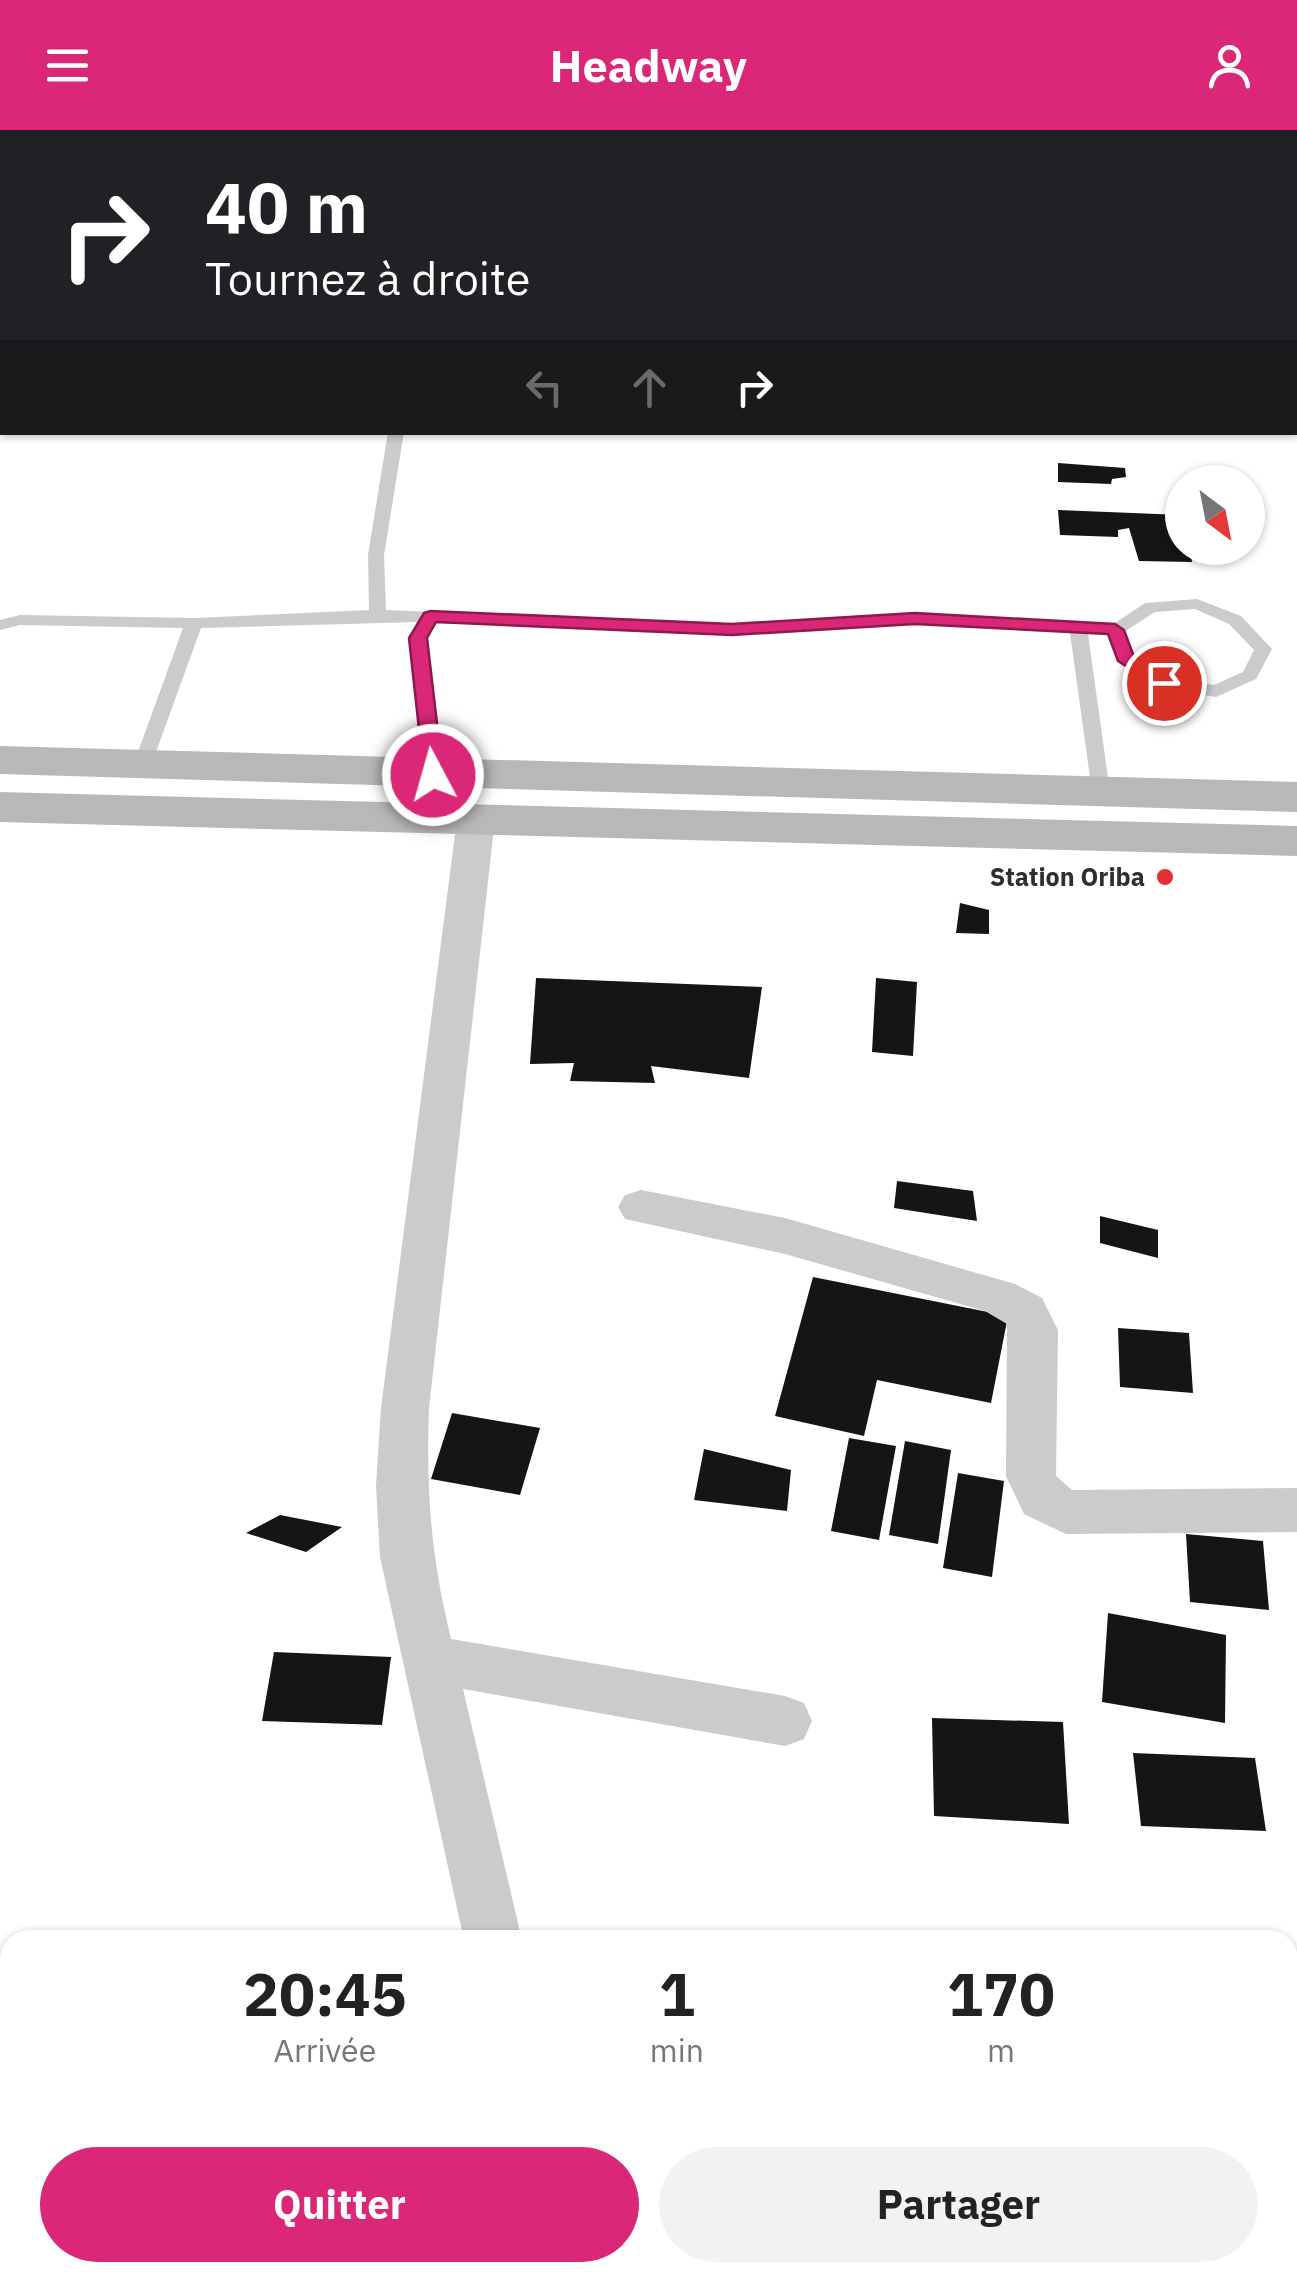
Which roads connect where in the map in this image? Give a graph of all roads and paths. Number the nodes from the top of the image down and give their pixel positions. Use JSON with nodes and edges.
{"nodes":[{"id":1,"x":396,"y":435,"type":"edge"},
{"id":2,"x":378,"y":615,"type":"junction"},
{"id":3,"x":430,"y":617,"type":"junction"},
{"id":4,"x":194,"y":623,"type":"junction"},
{"id":5,"x":0,"y":625,"type":"edge"},
{"id":6,"x":1078,"y":628,"type":"junction"},
{"id":7,"x":1115,"y":630,"type":"junction"},
{"id":8,"x":0,"y":760,"type":"edge"},
{"id":9,"x":144,"y":762,"type":"junction"},
{"id":10,"x":433,"y":775,"type":"junction"},
{"id":11,"x":1101,"y":792,"type":"junction"},
{"id":12,"x":1297,"y":797,"type":"edge"},
{"id":13,"x":0,"y":807,"type":"edge"},
{"id":14,"x":476,"y":819,"type":"junction"},
{"id":15,"x":1297,"y":841,"type":"edge"},
{"id":16,"x":641,"y":1208,"type":"dead end"},
{"id":17,"x":1297,"y":1510,"type":"edge"},
{"id":18,"x":432,"y":1660,"type":"junction"},
{"id":19,"x":786,"y":1720,"type":"dead end"},
{"id":20,"x":490,"y":1930,"type":"edge"}],
"edges":[{"from":1,"to":2,"type":"lane"},
{"from":2,"to":3,"type":"lane"},
{"from":2,"to":4,"type":"lane"},
{"from":3,"to":6,"type":"lane"},
{"from":3,"to":10,"type":"lane"},
{"from":4,"to":5,"type":"lane"},
{"from":4,"to":9,"type":"lane"},
{"from":6,"to":7,"type":"lane"},
{"from":6,"to":11,"type":"lane"},
{"from":7,"to":7,"type":"lane"},
{"from":8,"to":9,"type":"main road"},
{"from":9,"to":10,"type":"main road"},
{"from":10,"to":11,"type":"main road"},
{"from":11,"to":12,"type":"main road"},
{"from":13,"to":14,"type":"main road"},
{"from":14,"to":15,"type":"main road"},
{"from":14,"to":18,"type":"street"},
{"from":16,"to":17,"type":"street"},
{"from":18,"to":19,"type":"street"},
{"from":18,"to":20,"type":"street"}]}
